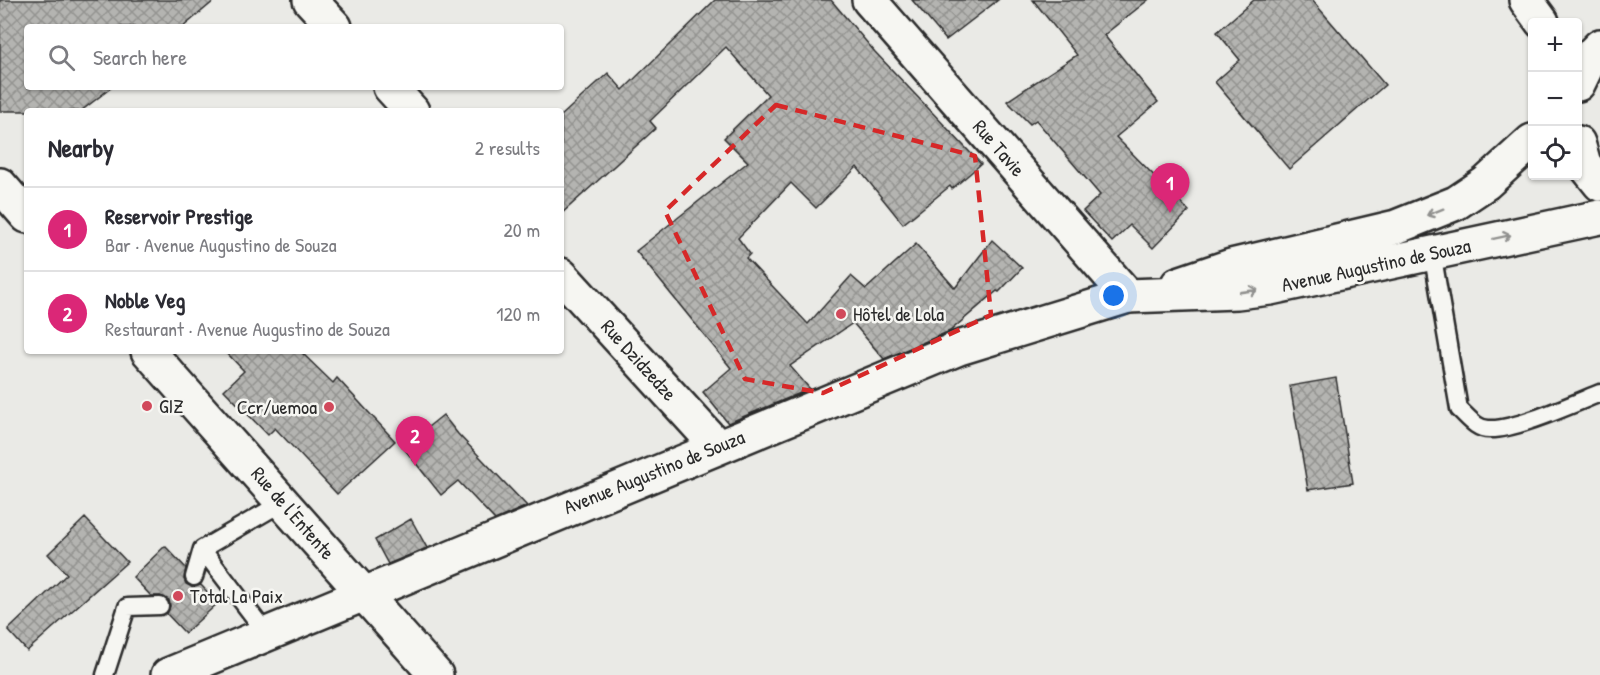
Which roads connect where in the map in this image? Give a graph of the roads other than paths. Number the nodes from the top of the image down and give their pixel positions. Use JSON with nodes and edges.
{"nodes":[{"id":1,"x":310,"y":0,"type":"edge"},
{"id":2,"x":869,"y":0,"type":"edge"},
{"id":3,"x":1526,"y":0,"type":"edge"},
{"id":4,"x":1539,"y":18,"type":"edge"},
{"id":5,"x":332,"y":24,"type":"edge"},
{"id":6,"x":1600,"y":46,"type":"edge"},
{"id":7,"x":1582,"y":73,"type":"edge"},
{"id":8,"x":393,"y":90,"type":"edge"},
{"id":9,"x":409,"y":108,"type":"edge"},
{"id":10,"x":1528,"y":145,"type":"edge"},
{"id":11,"x":1582,"y":157,"type":"edge"},
{"id":12,"x":1600,"y":184,"type":"edge"},
{"id":13,"x":0,"y":185,"type":"edge"},
{"id":14,"x":24,"y":213,"type":"edge"},
{"id":15,"x":1600,"y":217,"type":"edge"},
{"id":16,"x":1432,"y":252,"type":"junction"},
{"id":17,"x":564,"y":278,"type":"edge"},
{"id":18,"x":1138,"y":295,"type":"junction"},
{"id":19,"x":151,"y":354,"type":"edge"},
{"id":20,"x":1600,"y":393,"type":"edge"},
{"id":21,"x":717,"y":446,"type":"junction"},
{"id":22,"x":284,"y":502,"type":"junction"},
{"id":23,"x":201,"y":549,"type":"junction"},
{"id":24,"x":194,"y":577,"type":"dead end"},
{"id":25,"x":363,"y":593,"type":"junction"},
{"id":26,"x":160,"y":606,"type":"dead end"},
{"id":27,"x":266,"y":633,"type":"junction"},
{"id":28,"x":105,"y":675,"type":"edge"},
{"id":29,"x":168,"y":675,"type":"edge"},
{"id":30,"x":436,"y":675,"type":"edge"}],
"edges":[{"from":1,"to":5,"type":"main road"},
{"from":2,"to":18,"type":"main road","name":"Rue Tavie"},
{"from":3,"to":4,"type":"main road"},
{"from":6,"to":7,"type":"main road"},
{"from":8,"to":9,"type":"main road"},
{"from":10,"to":18,"type":"main road","name":"Avenue Augustino de Souza","one_way":true},
{"from":11,"to":12,"type":"main road"},
{"from":13,"to":14,"type":"main road"},
{"from":16,"to":15,"type":"main road","name":"Avenue Augustino de Souza","one_way":true},
{"from":18,"to":16,"type":"main road","name":"Avenue Augustino de Souza","one_way":true},
{"from":16,"to":20,"type":"lane"},
{"from":17,"to":21,"type":"main road","name":"Rue Dzidzedze"},
{"from":18,"to":21,"type":"main road","name":"Avenue Augustino de Souza"},
{"from":19,"to":22,"type":"main road","name":"Rue de l'Entente"},
{"from":21,"to":25,"type":"main road","name":"Avenue Augustino de Souza"},
{"from":22,"to":23,"type":"lane"},
{"from":22,"to":25,"type":"main road","name":"Rue de l'Entente"},
{"from":23,"to":24,"type":"lane"},
{"from":23,"to":27,"type":"lane"},
{"from":25,"to":27,"type":"main road","name":"Avenue Augustino de Souza"},
{"from":25,"to":30,"type":"main road","name":"Rue de l'Entente"},
{"from":26,"to":28,"type":"lane"},
{"from":27,"to":29,"type":"main road","name":"Avenue Augustino de Souza"}]}
